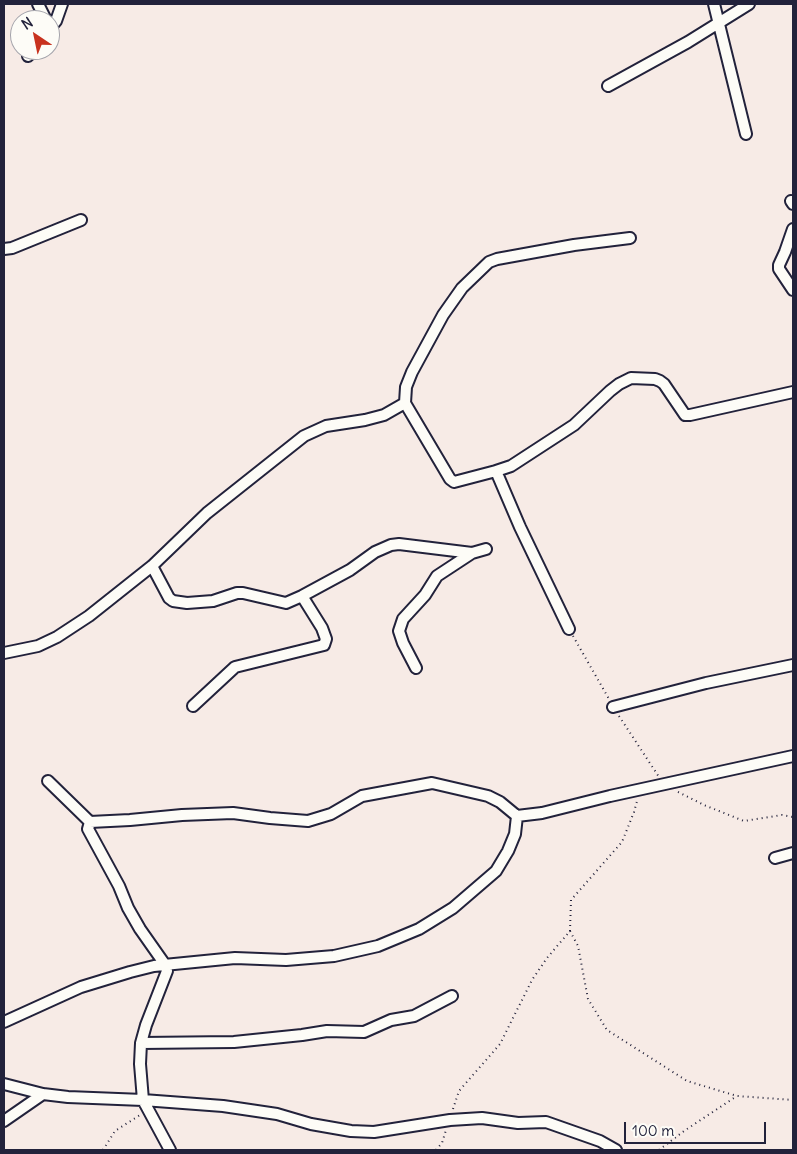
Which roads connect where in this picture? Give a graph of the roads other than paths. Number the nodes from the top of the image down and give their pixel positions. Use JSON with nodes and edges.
{"nodes":[{"id":1,"x":714,"y":4,"type":"edge"},
{"id":2,"x":749,"y":4,"type":"edge"},
{"id":3,"x":719,"y":22,"type":"junction"},
{"id":4,"x":608,"y":86,"type":"dead end"},
{"id":5,"x":746,"y":134,"type":"dead end"},
{"id":6,"x":81,"y":220,"type":"dead end"},
{"id":7,"x":793,"y":232,"type":"edge"},
{"id":8,"x":630,"y":238,"type":"dead end"},
{"id":9,"x":4,"y":249,"type":"edge"},
{"id":10,"x":793,"y":290,"type":"edge"},
{"id":11,"x":793,"y":392,"type":"edge"},
{"id":12,"x":405,"y":403,"type":"junction"},
{"id":13,"x":496,"y":472,"type":"junction"},
{"id":14,"x":486,"y":549,"type":"dead end"},
{"id":15,"x":472,"y":553,"type":"junction"},
{"id":16,"x":152,"y":566,"type":"junction"},
{"id":17,"x":302,"y":596,"type":"junction"},
{"id":18,"x":569,"y":629,"type":"dead end"},
{"id":19,"x":4,"y":653,"type":"edge"},
{"id":20,"x":793,"y":665,"type":"edge"},
{"id":21,"x":416,"y":668,"type":"dead end"},
{"id":22,"x":193,"y":706,"type":"dead end"},
{"id":23,"x":613,"y":707,"type":"dead end"},
{"id":24,"x":793,"y":756,"type":"edge"},
{"id":25,"x":48,"y":781,"type":"dead end"},
{"id":26,"x":517,"y":816,"type":"junction"},
{"id":27,"x":90,"y":822,"type":"junction"},
{"id":28,"x":793,"y":853,"type":"edge"},
{"id":29,"x":775,"y":858,"type":"dead end"},
{"id":30,"x":166,"y":966,"type":"junction"},
{"id":31,"x":452,"y":996,"type":"dead end"},
{"id":32,"x":4,"y":1022,"type":"edge"},
{"id":33,"x":141,"y":1043,"type":"junction"},
{"id":34,"x":4,"y":1084,"type":"edge"},
{"id":35,"x":43,"y":1094,"type":"junction"},
{"id":36,"x":143,"y":1100,"type":"junction"},
{"id":37,"x":4,"y":1121,"type":"edge"},
{"id":38,"x":170,"y":1150,"type":"edge"},
{"id":39,"x":616,"y":1150,"type":"edge"}],
"edges":[{"from":1,"to":3,"type":"street"},
{"from":2,"to":3,"type":"street"},
{"from":3,"to":4,"type":"street"},
{"from":3,"to":5,"type":"street"},
{"from":6,"to":9,"type":"street"},
{"from":7,"to":10,"type":"street"},
{"from":8,"to":12,"type":"street"},
{"from":11,"to":13,"type":"street"},
{"from":12,"to":13,"type":"street"},
{"from":12,"to":16,"type":"street"},
{"from":13,"to":18,"type":"street"},
{"from":14,"to":15,"type":"street"},
{"from":15,"to":17,"type":"street"},
{"from":15,"to":21,"type":"street"},
{"from":16,"to":17,"type":"street"},
{"from":16,"to":19,"type":"street"},
{"from":17,"to":22,"type":"street"},
{"from":20,"to":23,"type":"street"},
{"from":24,"to":26,"type":"street"},
{"from":25,"to":27,"type":"street"},
{"from":26,"to":27,"type":"street"},
{"from":26,"to":30,"type":"street"},
{"from":27,"to":30,"type":"street"},
{"from":28,"to":29,"type":"street"},
{"from":30,"to":32,"type":"street"},
{"from":30,"to":33,"type":"street"},
{"from":31,"to":33,"type":"street"},
{"from":33,"to":36,"type":"street"},
{"from":34,"to":35,"type":"street"},
{"from":35,"to":36,"type":"street"},
{"from":35,"to":37,"type":"street"},
{"from":36,"to":38,"type":"street"},
{"from":36,"to":39,"type":"street"}]}
